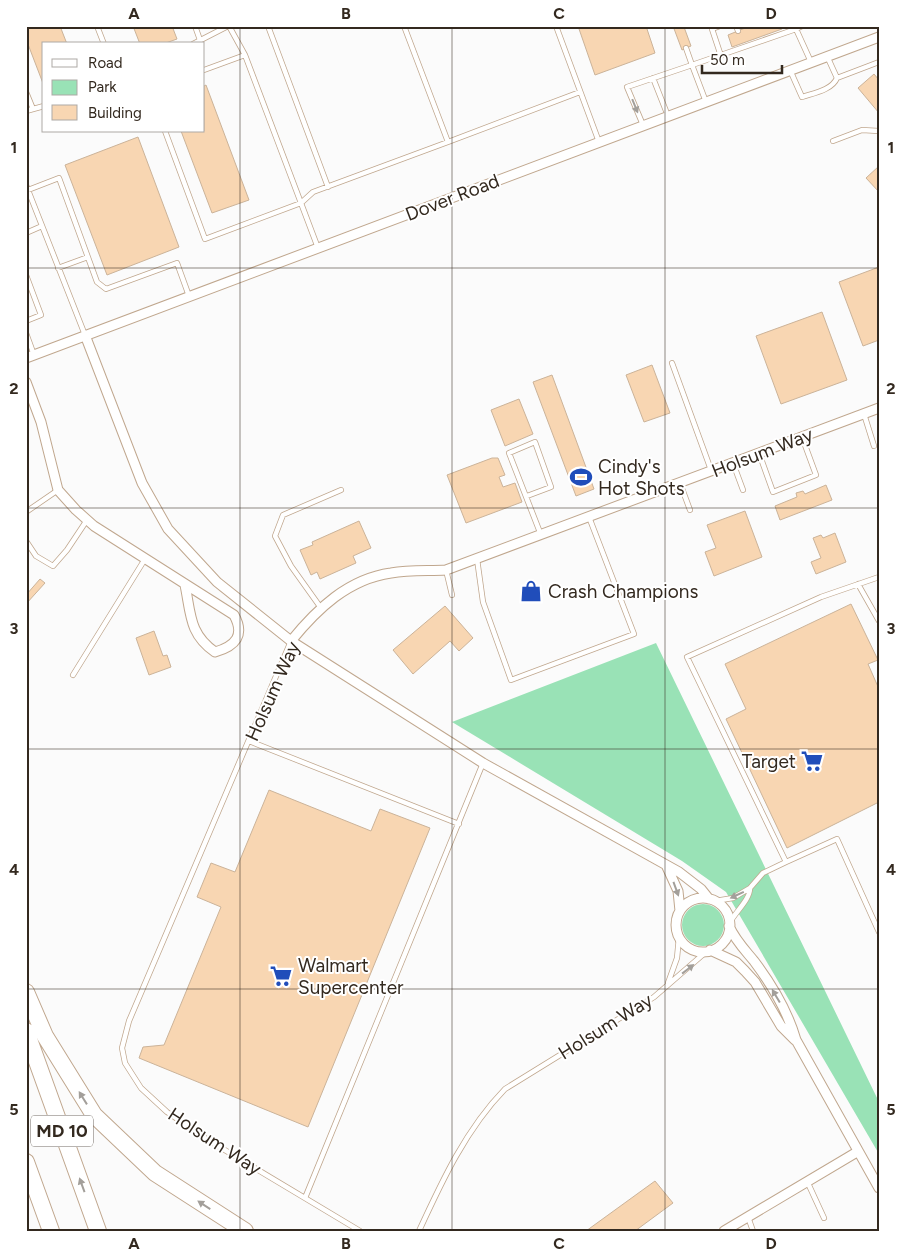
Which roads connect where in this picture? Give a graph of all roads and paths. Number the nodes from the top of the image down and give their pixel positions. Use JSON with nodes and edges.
{"nodes":[{"id":1,"x":97,"y":26,"type":"edge"},
{"id":2,"x":195,"y":26,"type":"edge"},
{"id":3,"x":229,"y":26,"type":"edge"},
{"id":4,"x":268,"y":26,"type":"edge"},
{"id":5,"x":404,"y":26,"type":"edge"},
{"id":6,"x":556,"y":26,"type":"edge"},
{"id":7,"x":720,"y":26,"type":"edge"},
{"id":8,"x":802,"y":26,"type":"edge"},
{"id":9,"x":711,"y":28,"type":"edge"},
{"id":10,"x":795,"y":28,"type":"edge"},
{"id":11,"x":200,"y":40,"type":"junction"},
{"id":12,"x":878,"y":41,"type":"edge"},
{"id":13,"x":103,"y":42,"type":"edge"},
{"id":14,"x":196,"y":42,"type":"edge"},
{"id":15,"x":686,"y":48,"type":"dead end"},
{"id":16,"x":245,"y":55,"type":"junction"},
{"id":17,"x":721,"y":56,"type":"junction"},
{"id":18,"x":827,"y":56,"type":"junction"},
{"id":19,"x":811,"y":62,"type":"junction"},
{"id":20,"x":879,"y":62,"type":"edge"},
{"id":21,"x":692,"y":65,"type":"junction"},
{"id":22,"x":205,"y":70,"type":"edge"},
{"id":23,"x":790,"y":70,"type":"junction"},
{"id":24,"x":653,"y":78,"type":"junction"},
{"id":25,"x":837,"y":78,"type":"junction"},
{"id":26,"x":26,"y":92,"type":"edge"},
{"id":27,"x":580,"y":92,"type":"junction"},
{"id":28,"x":706,"y":102,"type":"junction"},
{"id":29,"x":42,"y":107,"type":"edge"},
{"id":30,"x":33,"y":109,"type":"junction"},
{"id":31,"x":26,"y":111,"type":"edge"},
{"id":32,"x":668,"y":116,"type":"junction"},
{"id":33,"x":643,"y":126,"type":"junction"},
{"id":34,"x":879,"y":131,"type":"edge"},
{"id":35,"x":164,"y":132,"type":"edge"},
{"id":36,"x":833,"y":141,"type":"dead end"},
{"id":37,"x":448,"y":142,"type":"junction"},
{"id":38,"x":599,"y":142,"type":"junction"},
{"id":39,"x":328,"y":187,"type":"junction"},
{"id":40,"x":27,"y":188,"type":"edge"},
{"id":41,"x":301,"y":203,"type":"junction"},
{"id":42,"x":42,"y":226,"type":"junction"},
{"id":43,"x":26,"y":233,"type":"edge"},
{"id":44,"x":318,"y":248,"type":"junction"},
{"id":45,"x":88,"y":257,"type":"junction"},
{"id":46,"x":58,"y":268,"type":"junction"},
{"id":47,"x":26,"y":275,"type":"edge"},
{"id":48,"x":189,"y":296,"type":"junction"},
{"id":49,"x":26,"y":321,"type":"edge"},
{"id":50,"x":26,"y":333,"type":"edge"},
{"id":51,"x":85,"y":335,"type":"junction"},
{"id":52,"x":30,"y":356,"type":"edge"},
{"id":53,"x":672,"y":363,"type":"dead end"},
{"id":54,"x":26,"y":382,"type":"edge"},
{"id":55,"x":879,"y":408,"type":"edge"},
{"id":56,"x":864,"y":414,"type":"junction"},
{"id":57,"x":802,"y":437,"type":"junction"},
{"id":58,"x":874,"y":446,"type":"dead end"},
{"id":59,"x":759,"y":453,"type":"junction"},
{"id":60,"x":733,"y":463,"type":"junction"},
{"id":61,"x":712,"y":471,"type":"junction"},
{"id":62,"x":680,"y":483,"type":"junction"},
{"id":63,"x":58,"y":490,"type":"junction"},
{"id":64,"x":341,"y":490,"type":"dead end"},
{"id":65,"x":743,"y":490,"type":"dead end"},
{"id":66,"x":527,"y":496,"type":"junction"},
{"id":67,"x":690,"y":510,"type":"dead end"},
{"id":68,"x":26,"y":512,"type":"edge"},
{"id":69,"x":589,"y":517,"type":"junction"},
{"id":70,"x":87,"y":520,"type":"junction"},
{"id":71,"x":541,"y":535,"type":"junction"},
{"id":72,"x":26,"y":541,"type":"edge"},
{"id":73,"x":144,"y":559,"type":"junction"},
{"id":74,"x":477,"y":559,"type":"junction"},
{"id":75,"x":446,"y":570,"type":"junction"},
{"id":76,"x":879,"y":577,"type":"edge"},
{"id":77,"x":858,"y":584,"type":"junction"},
{"id":78,"x":185,"y":585,"type":"junction"},
{"id":79,"x":452,"y":596,"type":"dead end"},
{"id":80,"x":321,"y":608,"type":"junction"},
{"id":81,"x":879,"y":621,"type":"edge"},
{"id":82,"x":291,"y":641,"type":"junction"},
{"id":83,"x":74,"y":675,"type":"dead end"},
{"id":84,"x":249,"y":741,"type":"junction"},
{"id":85,"x":484,"y":763,"type":"junction"},
{"id":86,"x":459,"y":824,"type":"junction"},
{"id":87,"x":786,"y":862,"type":"junction"},
{"id":88,"x":667,"y":867,"type":"junction"},
{"id":89,"x":750,"y":888,"type":"junction"},
{"id":90,"x":712,"y":900,"type":"junction"},
{"id":91,"x":680,"y":911,"type":"junction"},
{"id":92,"x":729,"y":925,"type":"junction"},
{"id":93,"x":879,"y":932,"type":"edge"},
{"id":94,"x":679,"y":937,"type":"junction"},
{"id":95,"x":708,"y":951,"type":"junction"},
{"id":96,"x":667,"y":984,"type":"junction"},
{"id":97,"x":26,"y":992,"type":"edge"},
{"id":98,"x":26,"y":1031,"type":"edge"},
{"id":99,"x":796,"y":1040,"type":"junction"},
{"id":100,"x":857,"y":1152,"type":"junction"},
{"id":101,"x":26,"y":1162,"type":"edge"},
{"id":102,"x":807,"y":1181,"type":"junction"},
{"id":103,"x":879,"y":1188,"type":"edge"},
{"id":104,"x":305,"y":1198,"type":"junction"},
{"id":105,"x":748,"y":1217,"type":"junction"},
{"id":106,"x":824,"y":1218,"type":"dead end"},
{"id":107,"x":51,"y":1231,"type":"edge"},
{"id":108,"x":98,"y":1231,"type":"edge"},
{"id":109,"x":245,"y":1231,"type":"edge"},
{"id":110,"x":360,"y":1231,"type":"edge"},
{"id":111,"x":419,"y":1231,"type":"edge"},
{"id":112,"x":724,"y":1231,"type":"edge"},
{"id":113,"x":753,"y":1231,"type":"edge"}],
"edges":[{"from":1,"to":13,"type":"lane"},
{"from":2,"to":11,"type":"lane"},
{"from":3,"to":11,"type":"lane"},
{"from":3,"to":16,"type":"lane"},
{"from":4,"to":39,"type":"lane"},
{"from":5,"to":37,"type":"lane"},
{"from":6,"to":27,"type":"lane"},
{"from":7,"to":9,"type":"lane"},
{"from":8,"to":10,"type":"lane"},
{"from":9,"to":17,"type":"lane"},
{"from":10,"to":17,"type":"lane"},
{"from":10,"to":19,"type":"lane"},
{"from":11,"to":14,"type":"lane"},
{"from":12,"to":18,"type":"street","name":"Dover Road"},
{"from":15,"to":21,"type":"lane"},
{"from":16,"to":22,"type":"lane"},
{"from":16,"to":41,"type":"lane"},
{"from":17,"to":21,"type":"lane"},
{"from":18,"to":19,"type":"street","name":"Dover Road"},
{"from":18,"to":25,"type":"lane"},
{"from":19,"to":23,"type":"street","name":"Dover Road"},
{"from":20,"to":25,"type":"lane"},
{"from":21,"to":24,"type":"lane"},
{"from":21,"to":28,"type":"lane"},
{"from":23,"to":25,"type":"lane"},
{"from":23,"to":28,"type":"street","name":"Dover Road"},
{"from":24,"to":32,"type":"lane"},
{"from":24,"to":33,"type":"lane","one_way":true},
{"from":26,"to":30,"type":"lane"},
{"from":27,"to":37,"type":"lane"},
{"from":27,"to":38,"type":"lane"},
{"from":28,"to":32,"type":"street","name":"Dover Road"},
{"from":29,"to":30,"type":"lane"},
{"from":30,"to":31,"type":"lane"},
{"from":32,"to":33,"type":"street","name":"Dover Road"},
{"from":33,"to":38,"type":"street","name":"Dover Road"},
{"from":34,"to":36,"type":"lane"},
{"from":35,"to":41,"type":"lane"},
{"from":37,"to":39,"type":"lane"},
{"from":38,"to":44,"type":"street","name":"Dover Road"},
{"from":39,"to":41,"type":"lane"},
{"from":40,"to":42,"type":"lane"},
{"from":40,"to":45,"type":"lane"},
{"from":41,"to":44,"type":"lane"},
{"from":42,"to":43,"type":"lane"},
{"from":42,"to":46,"type":"lane"},
{"from":44,"to":48,"type":"street","name":"Dover Road"},
{"from":45,"to":46,"type":"lane"},
{"from":45,"to":48,"type":"lane"},
{"from":46,"to":51,"type":"lane"},
{"from":47,"to":49,"type":"lane"},
{"from":48,"to":51,"type":"street","name":"Dover Road"},
{"from":50,"to":52,"type":"lane"},
{"from":51,"to":52,"type":"street","name":"Dover Road"},
{"from":51,"to":82,"type":"street"},
{"from":53,"to":61,"type":"lane"},
{"from":54,"to":63,"type":"street"},
{"from":55,"to":56,"type":"street","name":"Holsum Way"},
{"from":56,"to":57,"type":"street","name":"Holsum Way"},
{"from":56,"to":58,"type":"lane"},
{"from":57,"to":59,"type":"street","name":"Holsum Way"},
{"from":57,"to":59,"type":"lane"},
{"from":59,"to":60,"type":"street","name":"Holsum Way"},
{"from":60,"to":61,"type":"street","name":"Holsum Way"},
{"from":60,"to":65,"type":"lane"},
{"from":61,"to":62,"type":"street","name":"Holsum Way"},
{"from":62,"to":67,"type":"lane"},
{"from":62,"to":69,"type":"street","name":"Holsum Way"},
{"from":63,"to":68,"type":"lane"},
{"from":63,"to":70,"type":"street"},
{"from":64,"to":80,"type":"lane"},
{"from":66,"to":66,"type":"lane"},
{"from":66,"to":71,"type":"lane"},
{"from":69,"to":71,"type":"street","name":"Holsum Way"},
{"from":69,"to":74,"type":"lane"},
{"from":70,"to":72,"type":"lane"},
{"from":70,"to":73,"type":"street"},
{"from":71,"to":74,"type":"street","name":"Holsum Way"},
{"from":73,"to":78,"type":"street"},
{"from":73,"to":83,"type":"lane"},
{"from":74,"to":75,"type":"street","name":"Holsum Way"},
{"from":75,"to":79,"type":"lane"},
{"from":75,"to":80,"type":"street","name":"Holsum Way"},
{"from":76,"to":77,"type":"lane"},
{"from":77,"to":81,"type":"lane"},
{"from":77,"to":87,"type":"lane"},
{"from":78,"to":78,"type":"street"},
{"from":80,"to":82,"type":"street","name":"Holsum Way"},
{"from":82,"to":84,"type":"lane","name":"Holsum Way"},
{"from":82,"to":85,"type":"street"},
{"from":84,"to":86,"type":"lane"},
{"from":84,"to":104,"type":"lane","name":"Holsum Way"},
{"from":85,"to":86,"type":"lane"},
{"from":85,"to":88,"type":"street"},
{"from":86,"to":104,"type":"lane"},
{"from":87,"to":89,"type":"lane"},
{"from":87,"to":93,"type":"lane"},
{"from":88,"to":90,"type":"street"},
{"from":88,"to":91,"type":"street","one_way":true},
{"from":89,"to":90,"type":"lane","one_way":true},
{"from":89,"to":92,"type":"lane"},
{"from":90,"to":91,"type":"street"},
{"from":90,"to":92,"type":"street"},
{"from":91,"to":94,"type":"street"},
{"from":92,"to":95,"type":"street"},
{"from":99,"to":92,"type":"street","one_way":true},
{"from":94,"to":95,"type":"street"},
{"from":94,"to":96,"type":"lane"},
{"from":96,"to":95,"type":"lane","name":"Holsum Way","one_way":true},
{"from":95,"to":99,"type":"street"},
{"from":96,"to":111,"type":"lane","name":"Holsum Way"},
{"from":109,"to":97,"type":"highway","one_way":true},
{"from":108,"to":98,"type":"highway","number":"MD 10","one_way":true},
{"from":99,"to":100,"type":"street"},
{"from":100,"to":102,"type":"street"},
{"from":100,"to":103,"type":"street"},
{"from":101,"to":107,"type":"highway","number":"MD 10"},
{"from":102,"to":105,"type":"street"},
{"from":102,"to":106,"type":"lane"},
{"from":104,"to":110,"type":"lane","name":"Holsum Way"},
{"from":105,"to":112,"type":"street"},
{"from":105,"to":113,"type":"lane"}]}
